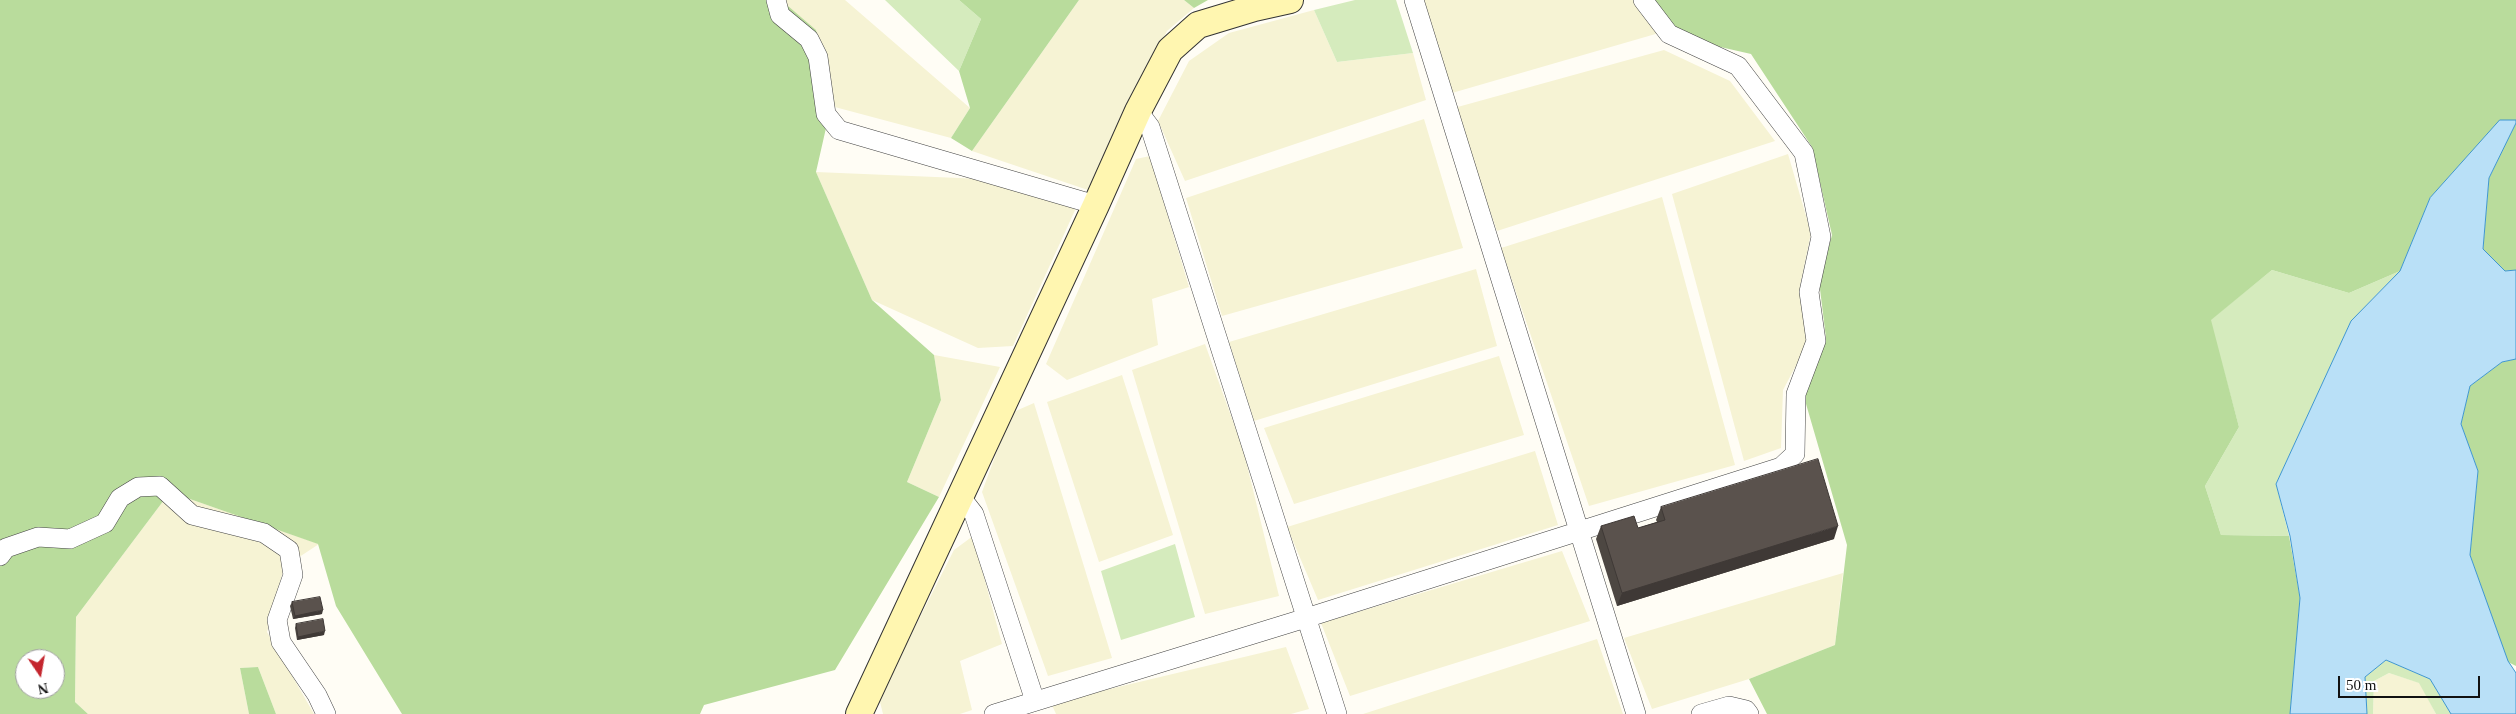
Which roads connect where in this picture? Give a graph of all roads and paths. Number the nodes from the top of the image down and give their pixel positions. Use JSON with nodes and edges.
{"nodes":[{"id":1,"x":776,"y":0,"type":"edge"},
{"id":2,"x":1290,"y":0,"type":"edge"},
{"id":3,"x":1414,"y":0,"type":"edge"},
{"id":4,"x":1644,"y":0,"type":"edge"},
{"id":5,"x":1138,"y":110,"type":"junction"},
{"id":6,"x":1096,"y":205,"type":"junction"},
{"id":7,"x":960,"y":496,"type":"junction"},
{"id":8,"x":1578,"y":531,"type":"junction"},
{"id":9,"x":0,"y":556,"type":"edge"},
{"id":10,"x":1306,"y":618,"type":"junction"},
{"id":11,"x":1035,"y":701,"type":"junction"},
{"id":12,"x":326,"y":714,"type":"edge"},
{"id":13,"x":859,"y":714,"type":"edge"},
{"id":14,"x":994,"y":714,"type":"edge"},
{"id":15,"x":1337,"y":714,"type":"edge"},
{"id":16,"x":1636,"y":714,"type":"edge"},
{"id":17,"x":1701,"y":714,"type":"edge"},
{"id":18,"x":1749,"y":714,"type":"edge"}],
"edges":[{"from":1,"to":6,"type":"street"},
{"from":2,"to":5,"type":"street"},
{"from":3,"to":8,"type":"street"},
{"from":4,"to":8,"type":"street"},
{"from":5,"to":6,"type":"street"},
{"from":5,"to":10,"type":"street"},
{"from":6,"to":7,"type":"street"},
{"from":7,"to":11,"type":"street"},
{"from":7,"to":13,"type":"street"},
{"from":8,"to":10,"type":"street"},
{"from":8,"to":16,"type":"street"},
{"from":9,"to":12,"type":"street"},
{"from":10,"to":11,"type":"street"},
{"from":10,"to":15,"type":"street"},
{"from":11,"to":14,"type":"street"},
{"from":17,"to":18,"type":"street"}]}
